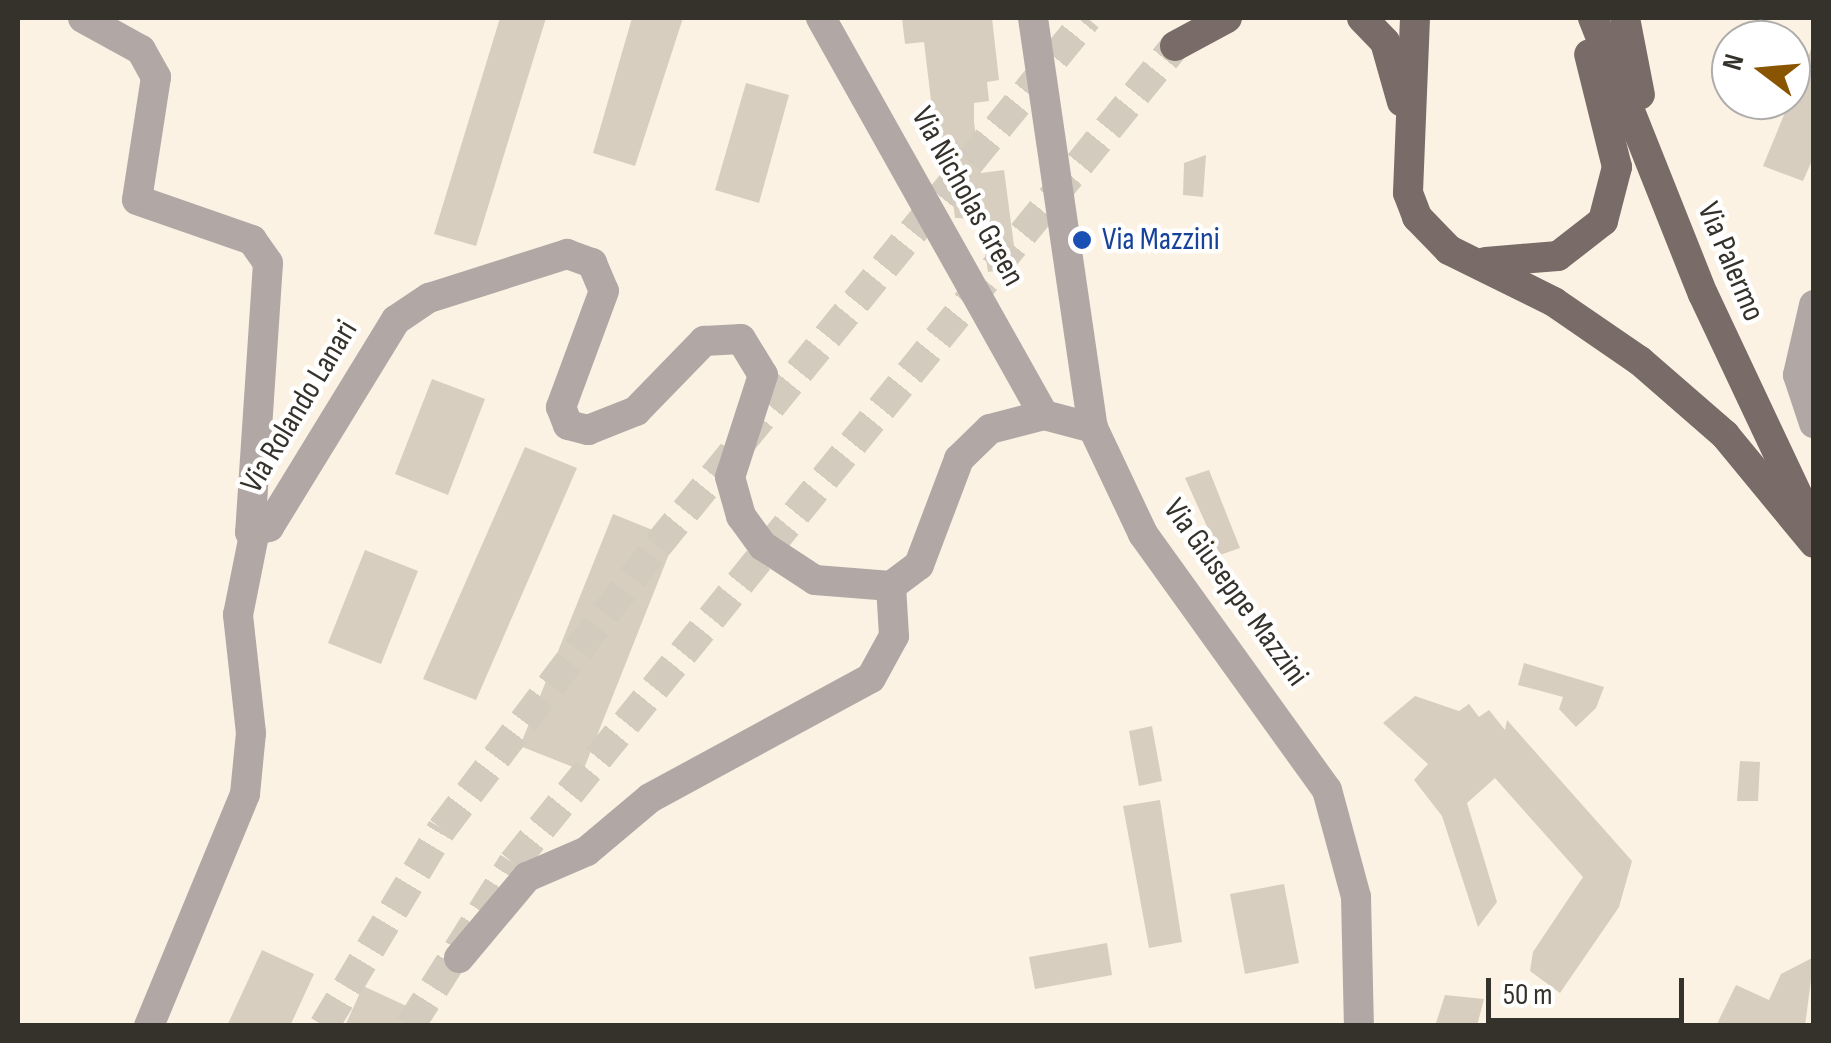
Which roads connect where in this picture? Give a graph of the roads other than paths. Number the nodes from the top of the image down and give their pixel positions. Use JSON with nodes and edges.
{"nodes":[{"id":1,"x":83,"y":18,"type":"edge"},
{"id":2,"x":822,"y":18,"type":"edge"},
{"id":3,"x":1032,"y":18,"type":"edge"},
{"id":4,"x":1196,"y":18,"type":"edge"},
{"id":5,"x":1226,"y":18,"type":"edge"},
{"id":6,"x":1362,"y":18,"type":"edge"},
{"id":7,"x":1414,"y":18,"type":"edge"},
{"id":8,"x":1579,"y":18,"type":"edge"},
{"id":9,"x":1593,"y":18,"type":"edge"},
{"id":10,"x":1624,"y":18,"type":"edge"},
{"id":11,"x":1409,"y":164,"type":"junction"},
{"id":12,"x":1673,"y":218,"type":"junction"},
{"id":13,"x":1468,"y":259,"type":"junction"},
{"id":14,"x":1814,"y":305,"type":"edge"},
{"id":15,"x":1044,"y":414,"type":"junction"},
{"id":16,"x":1814,"y":423,"type":"edge"},
{"id":17,"x":1093,"y":428,"type":"junction"},
{"id":18,"x":1814,"y":529,"type":"edge"},
{"id":19,"x":254,"y":535,"type":"junction"},
{"id":20,"x":1814,"y":543,"type":"edge"},
{"id":21,"x":891,"y":586,"type":"junction"},
{"id":22,"x":459,"y":958,"type":"dead end"},
{"id":23,"x":149,"y":1026,"type":"edge"},
{"id":24,"x":1359,"y":1026,"type":"edge"}],
"edges":[{"from":1,"to":19,"type":"street","name":"Via Rolando Lanari"},
{"from":2,"to":15,"type":"street","name":"Via Nicholas Green"},
{"from":3,"to":17,"type":"street","name":"Via Giuseppe Mazzini"},
{"from":4,"to":5,"type":"main road"},
{"from":6,"to":11,"type":"main road"},
{"from":7,"to":11,"type":"main road"},
{"from":8,"to":13,"type":"main road"},
{"from":9,"to":12,"type":"main road","name":"Via Palermo"},
{"from":10,"to":12,"type":"main road"},
{"from":11,"to":13,"type":"main road"},
{"from":12,"to":18,"type":"main road","name":"Via Palermo"},
{"from":13,"to":20,"type":"main road"},
{"from":14,"to":16,"type":"street"},
{"from":15,"to":17,"type":"street"},
{"from":15,"to":21,"type":"street"},
{"from":17,"to":24,"type":"street","name":"Via Giuseppe Mazzini"},
{"from":19,"to":21,"type":"street","name":"Via Rolando Lanari"},
{"from":19,"to":23,"type":"street"},
{"from":21,"to":22,"type":"street"}]}
